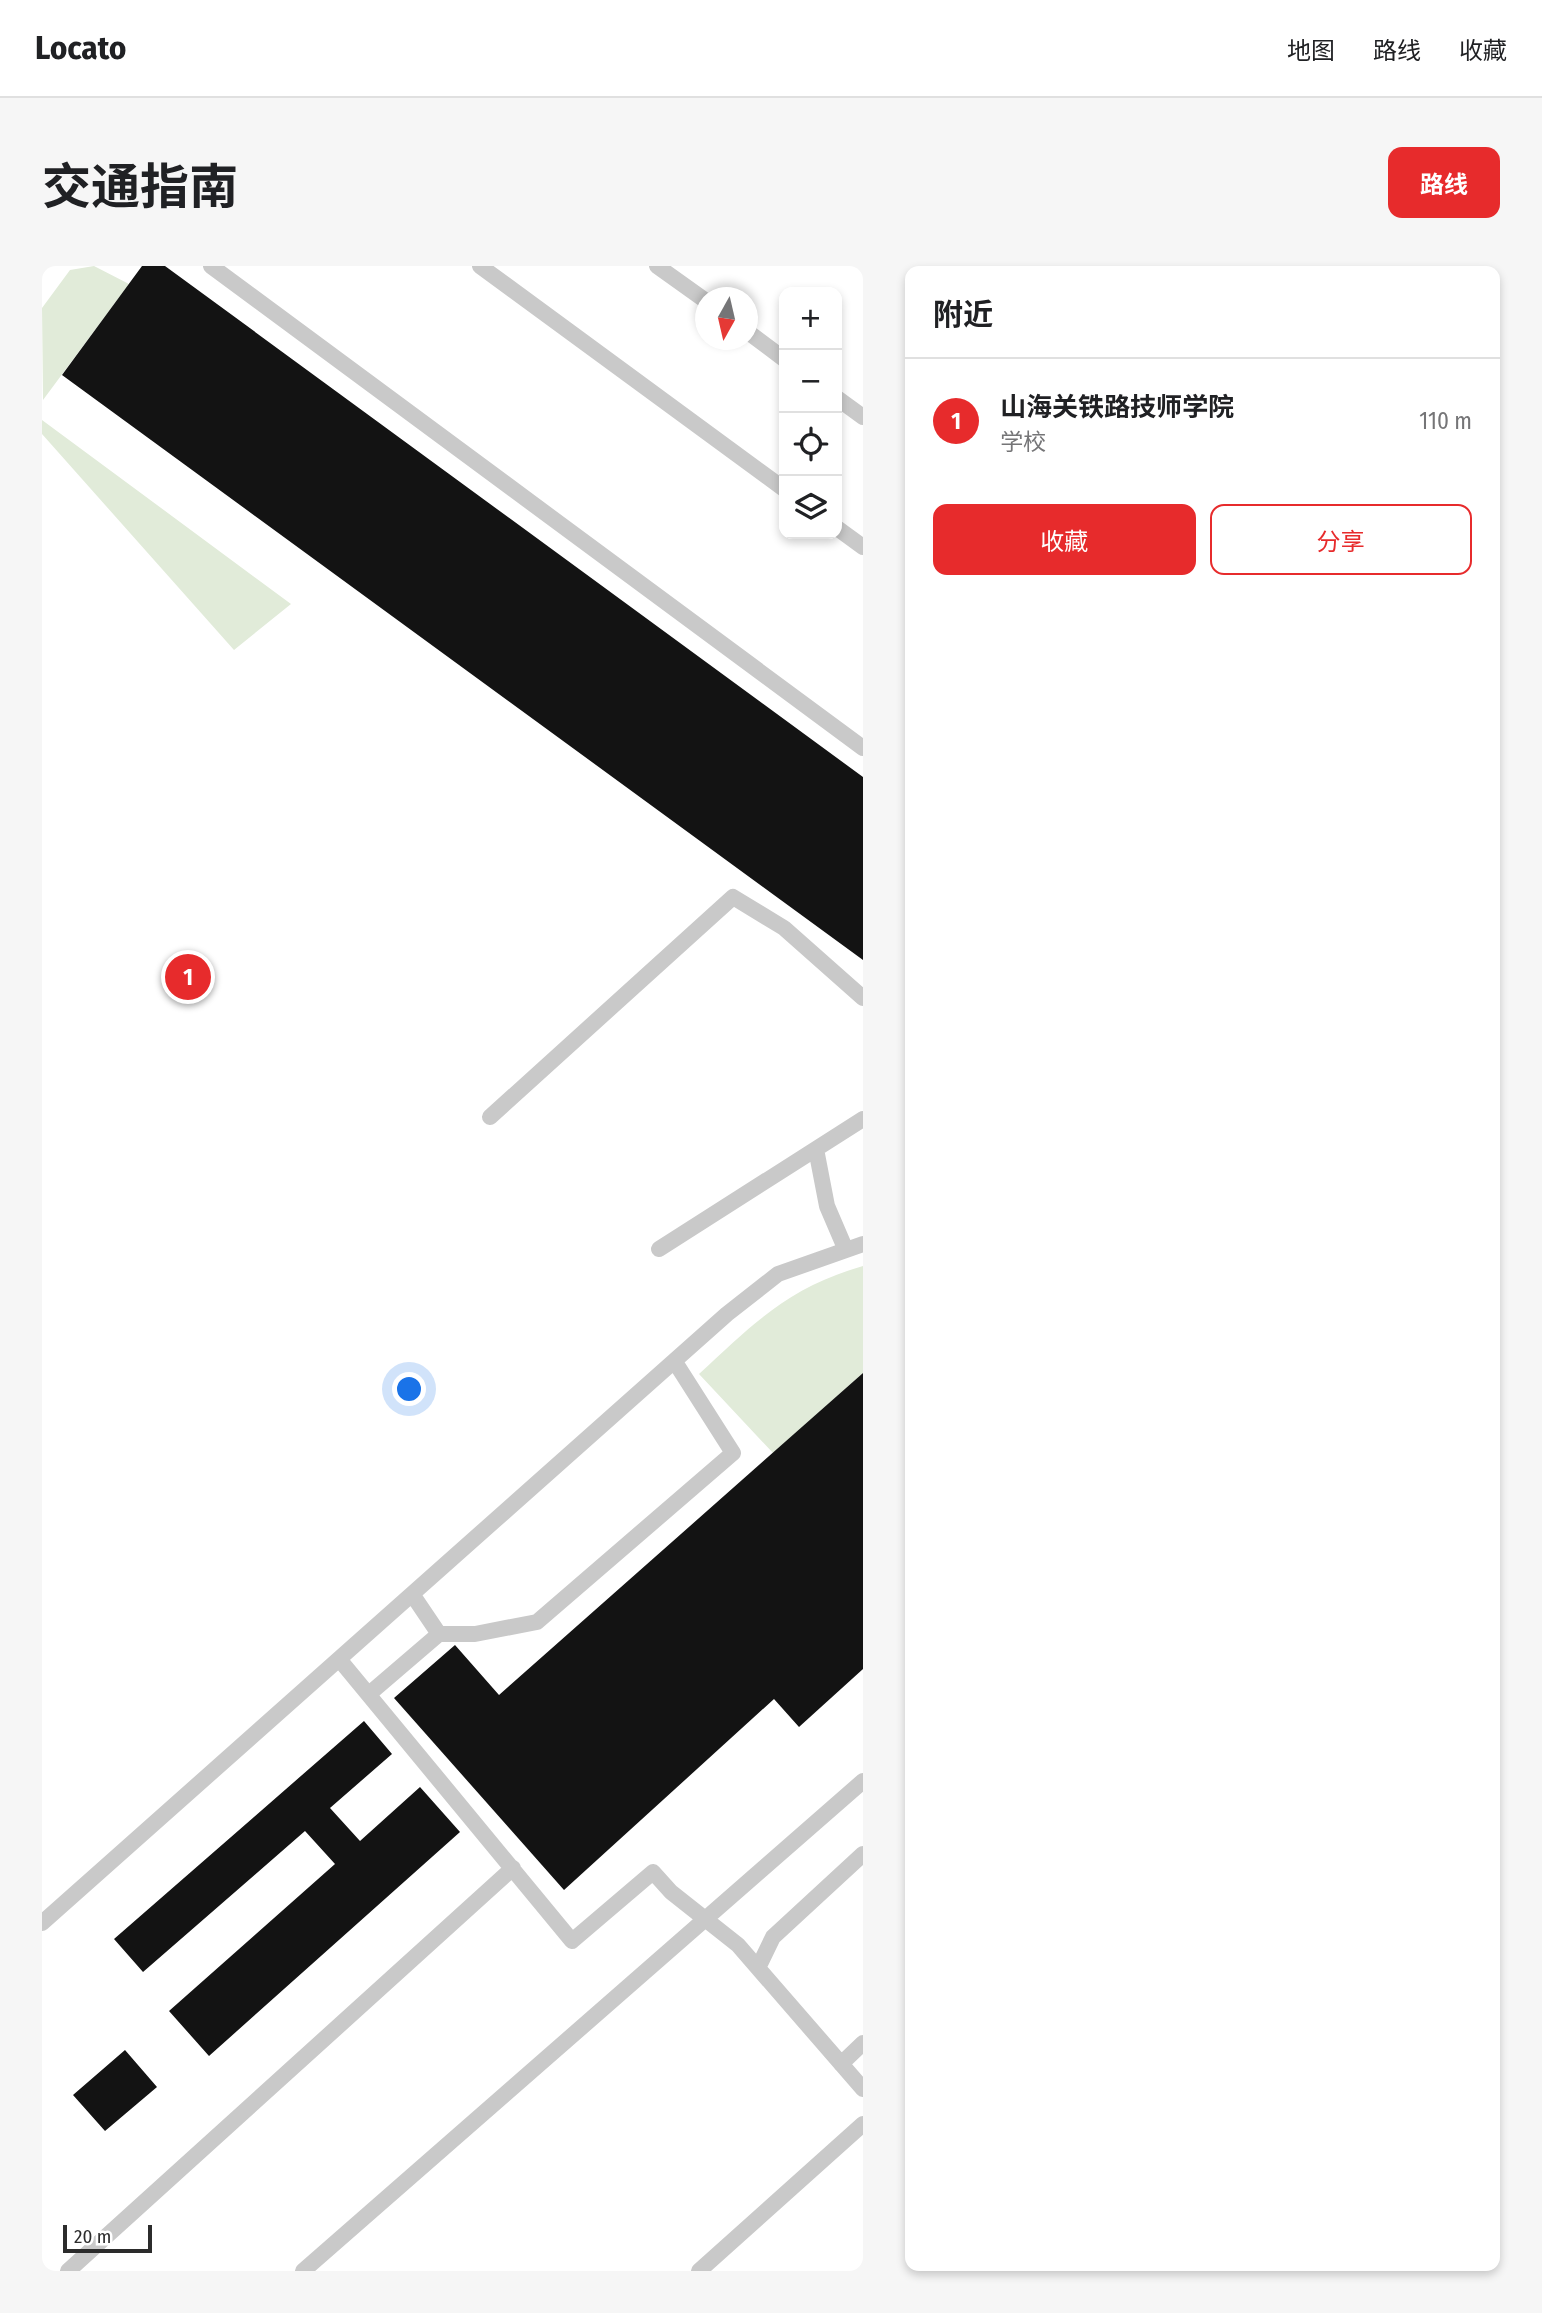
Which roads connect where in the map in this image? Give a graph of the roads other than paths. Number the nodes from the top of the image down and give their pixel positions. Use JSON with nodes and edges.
{"nodes":[{"id":1,"x":211,"y":266,"type":"edge"},
{"id":2,"x":480,"y":266,"type":"edge"},
{"id":3,"x":657,"y":266,"type":"edge"},
{"id":4,"x":695,"y":294,"type":"edge"},
{"id":5,"x":758,"y":340,"type":"edge"},
{"id":6,"x":779,"y":355,"type":"edge"},
{"id":7,"x":842,"y":402,"type":"edge"},
{"id":8,"x":863,"y":417,"type":"edge"},
{"id":9,"x":779,"y":485,"type":"edge"},
{"id":10,"x":842,"y":532,"type":"edge"},
{"id":11,"x":863,"y":547,"type":"edge"},
{"id":12,"x":863,"y":748,"type":"edge"},
{"id":13,"x":863,"y":998,"type":"edge"},
{"id":14,"x":491,"y":1117,"type":"dead end"},
{"id":15,"x":863,"y":1119,"type":"edge"},
{"id":16,"x":816,"y":1149,"type":"junction"},
{"id":17,"x":863,"y":1244,"type":"edge"},
{"id":18,"x":845,"y":1248,"type":"junction"},
{"id":19,"x":659,"y":1249,"type":"dead end"},
{"id":20,"x":675,"y":1362,"type":"junction"},
{"id":21,"x":412,"y":1594,"type":"junction"},
{"id":22,"x":439,"y":1634,"type":"junction"},
{"id":23,"x":339,"y":1659,"type":"junction"},
{"id":24,"x":369,"y":1694,"type":"junction"},
{"id":25,"x":863,"y":1781,"type":"edge"},
{"id":26,"x":863,"y":1854,"type":"edge"},
{"id":27,"x":513,"y":1868,"type":"junction"},
{"id":28,"x":704,"y":1919,"type":"junction"},
{"id":29,"x":42,"y":1923,"type":"edge"},
{"id":30,"x":758,"y":1968,"type":"junction"},
{"id":31,"x":863,"y":2043,"type":"edge"},
{"id":32,"x":841,"y":2064,"type":"junction"},
{"id":33,"x":863,"y":2089,"type":"edge"},
{"id":34,"x":863,"y":2124,"type":"edge"},
{"id":35,"x":68,"y":2271,"type":"edge"},
{"id":36,"x":303,"y":2271,"type":"edge"},
{"id":37,"x":699,"y":2271,"type":"edge"}],
"edges":[{"from":1,"to":12,"type":"lane"},
{"from":2,"to":9,"type":"lane"},
{"from":3,"to":4,"type":"lane"},
{"from":5,"to":6,"type":"lane"},
{"from":7,"to":8,"type":"lane"},
{"from":10,"to":11,"type":"lane"},
{"from":13,"to":14,"type":"lane"},
{"from":15,"to":16,"type":"lane"},
{"from":16,"to":18,"type":"lane"},
{"from":16,"to":19,"type":"lane"},
{"from":17,"to":18,"type":"lane"},
{"from":18,"to":20,"type":"lane"},
{"from":20,"to":21,"type":"lane"},
{"from":20,"to":22,"type":"lane"},
{"from":21,"to":22,"type":"lane"},
{"from":21,"to":23,"type":"lane"},
{"from":22,"to":24,"type":"lane"},
{"from":23,"to":24,"type":"lane"},
{"from":23,"to":29,"type":"lane"},
{"from":24,"to":27,"type":"lane"},
{"from":25,"to":28,"type":"lane"},
{"from":26,"to":30,"type":"lane"},
{"from":27,"to":28,"type":"lane"},
{"from":27,"to":35,"type":"lane"},
{"from":28,"to":30,"type":"lane"},
{"from":28,"to":36,"type":"lane"},
{"from":30,"to":32,"type":"lane"},
{"from":31,"to":32,"type":"lane"},
{"from":32,"to":33,"type":"lane"},
{"from":34,"to":37,"type":"lane"}]}
